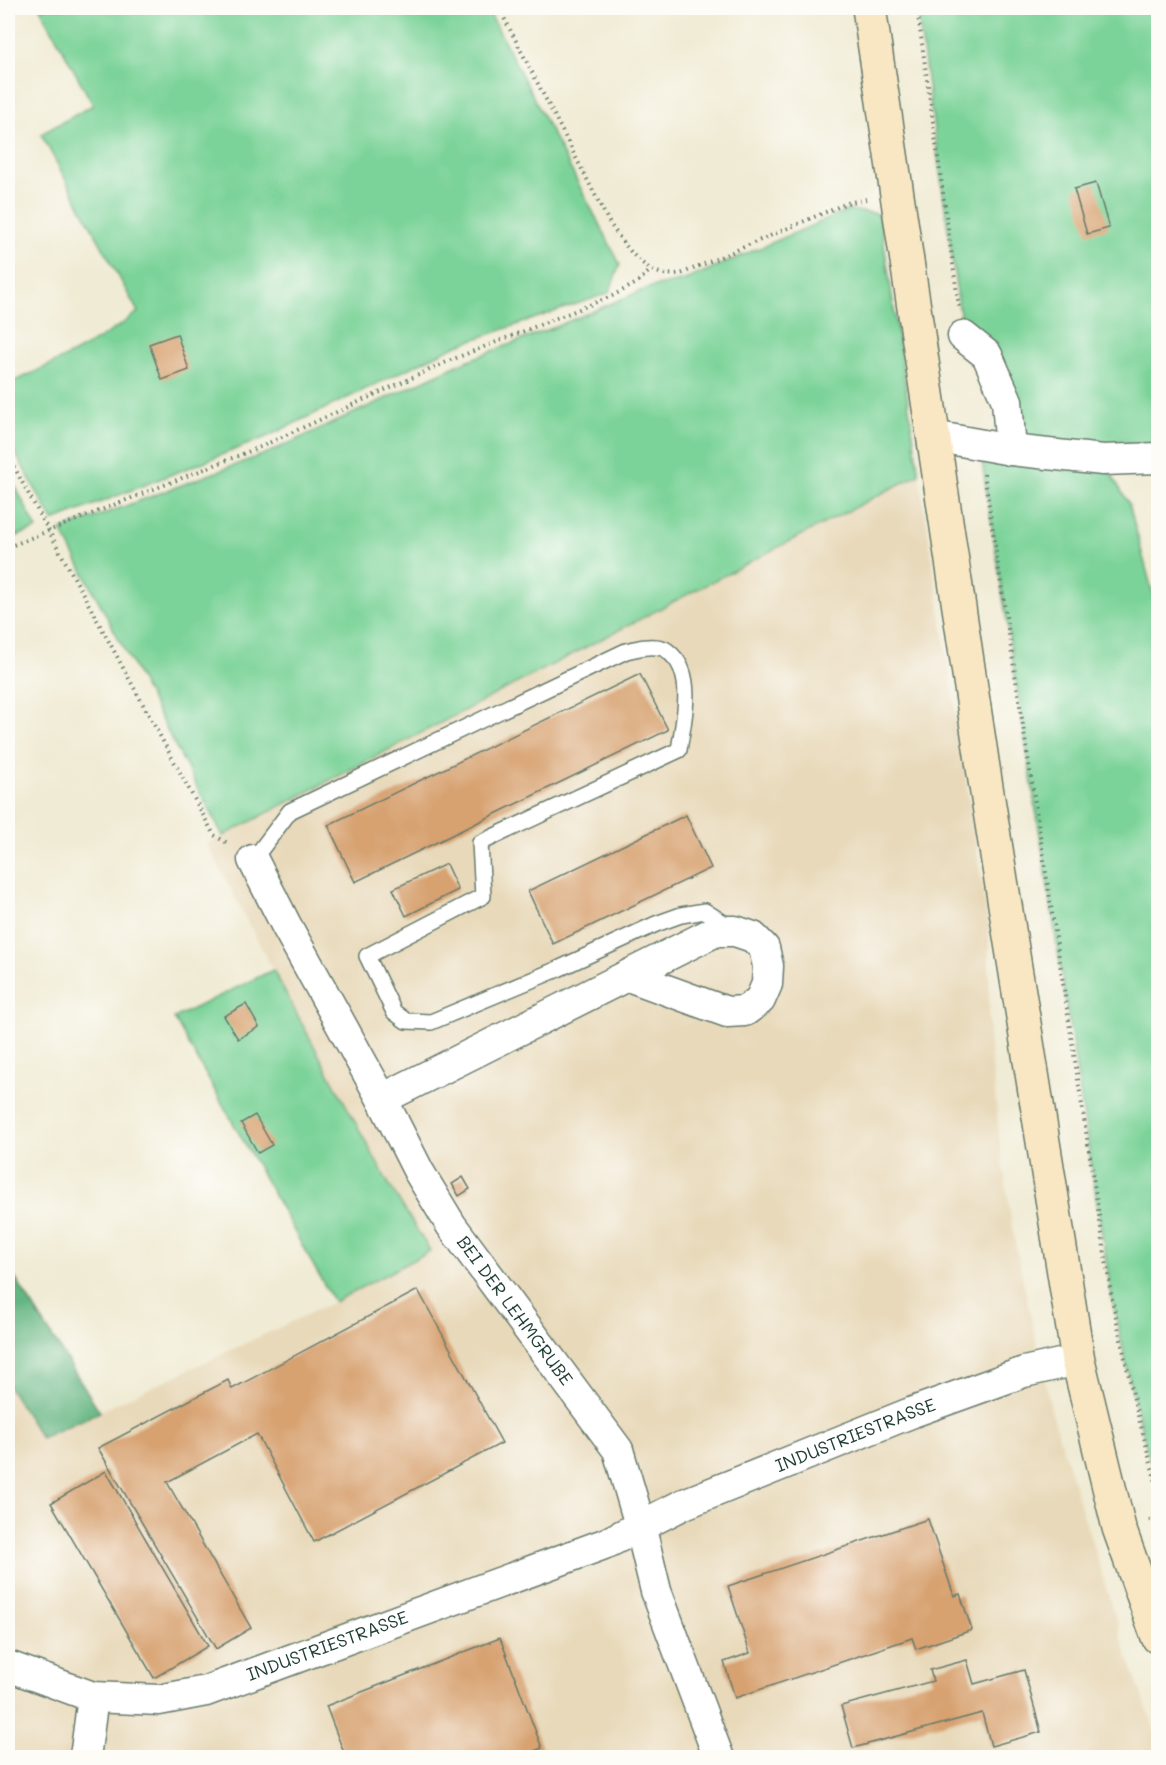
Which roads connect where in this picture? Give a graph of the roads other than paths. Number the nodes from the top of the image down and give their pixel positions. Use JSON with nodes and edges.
{"nodes":[{"id":1,"x":869,"y":8,"type":"edge"},
{"id":2,"x":963,"y":336,"type":"road end"},
{"id":3,"x":933,"y":436,"type":"junction"},
{"id":4,"x":1011,"y":450,"type":"junction"},
{"id":5,"x":1158,"y":458,"type":"edge"},
{"id":6,"x":253,"y":860,"type":"joint"},
{"id":7,"x":735,"y":931,"type":"junction"},
{"id":8,"x":628,"y":976,"type":"junction"},
{"id":9,"x":382,"y":1099,"type":"junction"},
{"id":10,"x":1078,"y":1360,"type":"junction"},
{"id":11,"x":640,"y":1525,"type":"junction"},
{"id":12,"x":1158,"y":1637,"type":"edge"},
{"id":13,"x":8,"y":1666,"type":"edge"},
{"id":14,"x":93,"y":1697,"type":"junction"},
{"id":15,"x":84,"y":1758,"type":"edge"},
{"id":16,"x":720,"y":1758,"type":"edge"}],
"edges":[{"from":1,"to":3,"type":"street"},
{"from":2,"to":4,"type":"street"},
{"from":3,"to":4,"type":"street"},
{"from":3,"to":10,"type":"street"},
{"from":4,"to":5,"type":"street"},
{"from":6,"to":7,"type":"lane"},
{"from":6,"to":9,"type":"street","name":"BEI DER LEHMGRUBE"},
{"from":7,"to":8,"type":"street"},
{"from":7,"to":8,"type":"street"},
{"from":8,"to":9,"type":"street"},
{"from":9,"to":11,"type":"street","name":"BEI DER LEHMGRUBE"},
{"from":10,"to":11,"type":"street","name":"INDUSTRIESTRASSE"},
{"from":10,"to":12,"type":"street"},
{"from":11,"to":14,"type":"street","name":"INDUSTRIESTRASSE"},
{"from":11,"to":16,"type":"street"},
{"from":13,"to":14,"type":"street","name":"INDUSTRIESTRASSE"},
{"from":14,"to":15,"type":"street"}]}
